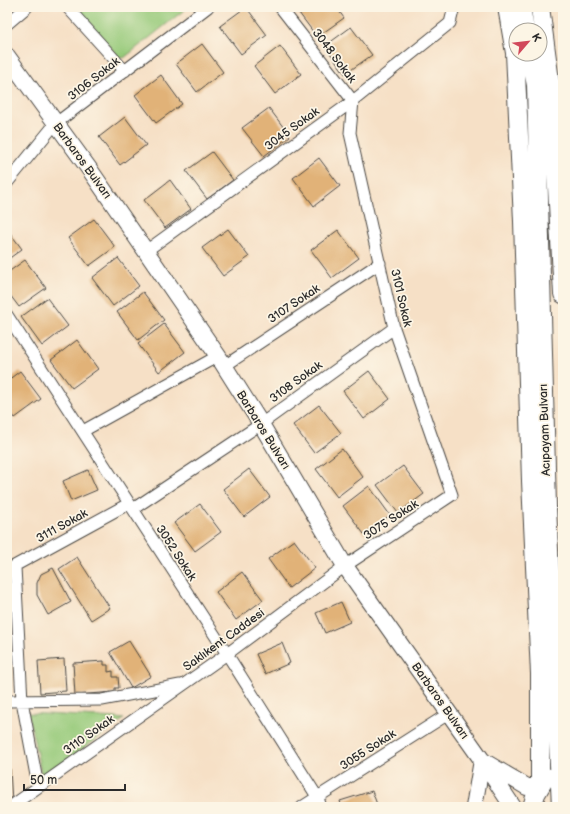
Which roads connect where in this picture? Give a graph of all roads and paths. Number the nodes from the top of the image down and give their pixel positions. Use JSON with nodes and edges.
{"nodes":[{"id":1,"x":27,"y":7,"type":"edge"},
{"id":2,"x":67,"y":7,"type":"edge"},
{"id":3,"x":208,"y":7,"type":"edge"},
{"id":4,"x":280,"y":7,"type":"edge"},
{"id":5,"x":454,"y":7,"type":"edge"},
{"id":6,"x":507,"y":7,"type":"edge"},
{"id":7,"x":521,"y":7,"type":"edge"},
{"id":8,"x":540,"y":7,"type":"edge"},
{"id":9,"x":524,"y":22,"type":"edge"},
{"id":10,"x":7,"y":24,"type":"edge"},
{"id":11,"x":7,"y":56,"type":"edge"},
{"id":12,"x":532,"y":62,"type":"edge"},
{"id":13,"x":125,"y":71,"type":"junction"},
{"id":14,"x":353,"y":101,"type":"junction"},
{"id":15,"x":56,"y":124,"type":"junction"},
{"id":16,"x":7,"y":183,"type":"edge"},
{"id":17,"x":146,"y":251,"type":"junction"},
{"id":18,"x":380,"y":263,"type":"junction"},
{"id":19,"x":563,"y":294,"type":"edge"},
{"id":20,"x":7,"y":315,"type":"edge"},
{"id":21,"x":394,"y":328,"type":"junction"},
{"id":22,"x":221,"y":361,"type":"junction"},
{"id":23,"x":261,"y":424,"type":"junction"},
{"id":24,"x":82,"y":431,"type":"junction"},
{"id":25,"x":452,"y":495,"type":"joint"},
{"id":26,"x":130,"y":507,"type":"junction"},
{"id":27,"x":344,"y":566,"type":"junction"},
{"id":28,"x":11,"y":568,"type":"edge"},
{"id":29,"x":227,"y":654,"type":"junction"},
{"id":30,"x":184,"y":684,"type":"junction"},
{"id":31,"x":7,"y":701,"type":"edge"},
{"id":32,"x":22,"y":701,"type":"junction"},
{"id":33,"x":448,"y":714,"type":"junction"},
{"id":34,"x":556,"y":728,"type":"junction"},
{"id":35,"x":482,"y":760,"type":"junction"},
{"id":36,"x":38,"y":786,"type":"junction"},
{"id":37,"x":540,"y":788,"type":"junction"},
{"id":38,"x":319,"y":802,"type":"edge"},
{"id":39,"x":10,"y":807,"type":"edge"},
{"id":40,"x":302,"y":807,"type":"edge"},
{"id":41,"x":474,"y":807,"type":"edge"},
{"id":42,"x":513,"y":807,"type":"edge"},
{"id":43,"x":532,"y":807,"type":"edge"},
{"id":44,"x":561,"y":807,"type":"edge"}],
"edges":[{"from":1,"to":10,"type":"street"},
{"from":2,"to":13,"type":"street"},
{"from":3,"to":13,"type":"street","name":"3106 Sokak"},
{"from":4,"to":14,"type":"street","name":"3048 Sokak"},
{"from":5,"to":14,"type":"street","name":"3045 Sokak"},
{"from":6,"to":37,"type":"main road"},
{"from":7,"to":9,"type":"main road"},
{"from":8,"to":19,"type":"main road"},
{"from":11,"to":15,"type":"street","name":"Barbaros Bulvarı"},
{"from":12,"to":34,"type":"main road","name":"Acıpayam Bulvarı"},
{"from":13,"to":15,"type":"street","name":"3106 Sokak"},
{"from":14,"to":17,"type":"street","name":"3045 Sokak"},
{"from":14,"to":18,"type":"street","name":"3101 Sokak"},
{"from":15,"to":16,"type":"street","name":"3106 Sokak"},
{"from":15,"to":17,"type":"street","name":"Barbaros Bulvarı"},
{"from":17,"to":22,"type":"street","name":"Barbaros Bulvarı"},
{"from":18,"to":21,"type":"street","name":"3101 Sokak"},
{"from":18,"to":22,"type":"street","name":"3107 Sokak"},
{"from":20,"to":24,"type":"street","name":"3052 Sokak"},
{"from":21,"to":23,"type":"street","name":"3108 Sokak"},
{"from":21,"to":25,"type":"street","name":"3101 Sokak"},
{"from":22,"to":23,"type":"street","name":"Barbaros Bulvarı"},
{"from":22,"to":24,"type":"street","name":"3107 Sokak"},
{"from":23,"to":26,"type":"street","name":"3108 Sokak"},
{"from":23,"to":27,"type":"street","name":"Barbaros Bulvarı"},
{"from":24,"to":26,"type":"street","name":"3052 Sokak"},
{"from":25,"to":27,"type":"street","name":"3075 Sokak"},
{"from":26,"to":28,"type":"street","name":"3111 Sokak"},
{"from":26,"to":29,"type":"street","name":"3052 Sokak"},
{"from":27,"to":29,"type":"street","name":"Saklıkent Caddesi"},
{"from":27,"to":33,"type":"street","name":"Barbaros Bulvarı"},
{"from":28,"to":32,"type":"street"},
{"from":29,"to":30,"type":"street","name":"Saklıkent Caddesi"},
{"from":29,"to":38,"type":"street","name":"3052 Sokak"},
{"from":30,"to":32,"type":"street","name":"Saklıkent Caddesi"},
{"from":30,"to":36,"type":"street","name":"3110 Sokak"},
{"from":31,"to":32,"type":"street","name":"Saklıkent Caddesi"},
{"from":32,"to":36,"type":"street"},
{"from":33,"to":35,"type":"street","name":"Barbaros Bulvarı"},
{"from":33,"to":38,"type":"street","name":"3055 Sokak"},
{"from":34,"to":37,"type":"main road"},
{"from":34,"to":44,"type":"main road","name":"Acıpayam Bulvarı"},
{"from":35,"to":37,"type":"street"},
{"from":35,"to":41,"type":"street"},
{"from":35,"to":42,"type":"street","name":"Barbaros Bulvarı"},
{"from":36,"to":39,"type":"street","name":"3110 Sokak"},
{"from":37,"to":43,"type":"main road"},
{"from":38,"to":40,"type":"street","name":"3055 Sokak"}]}
